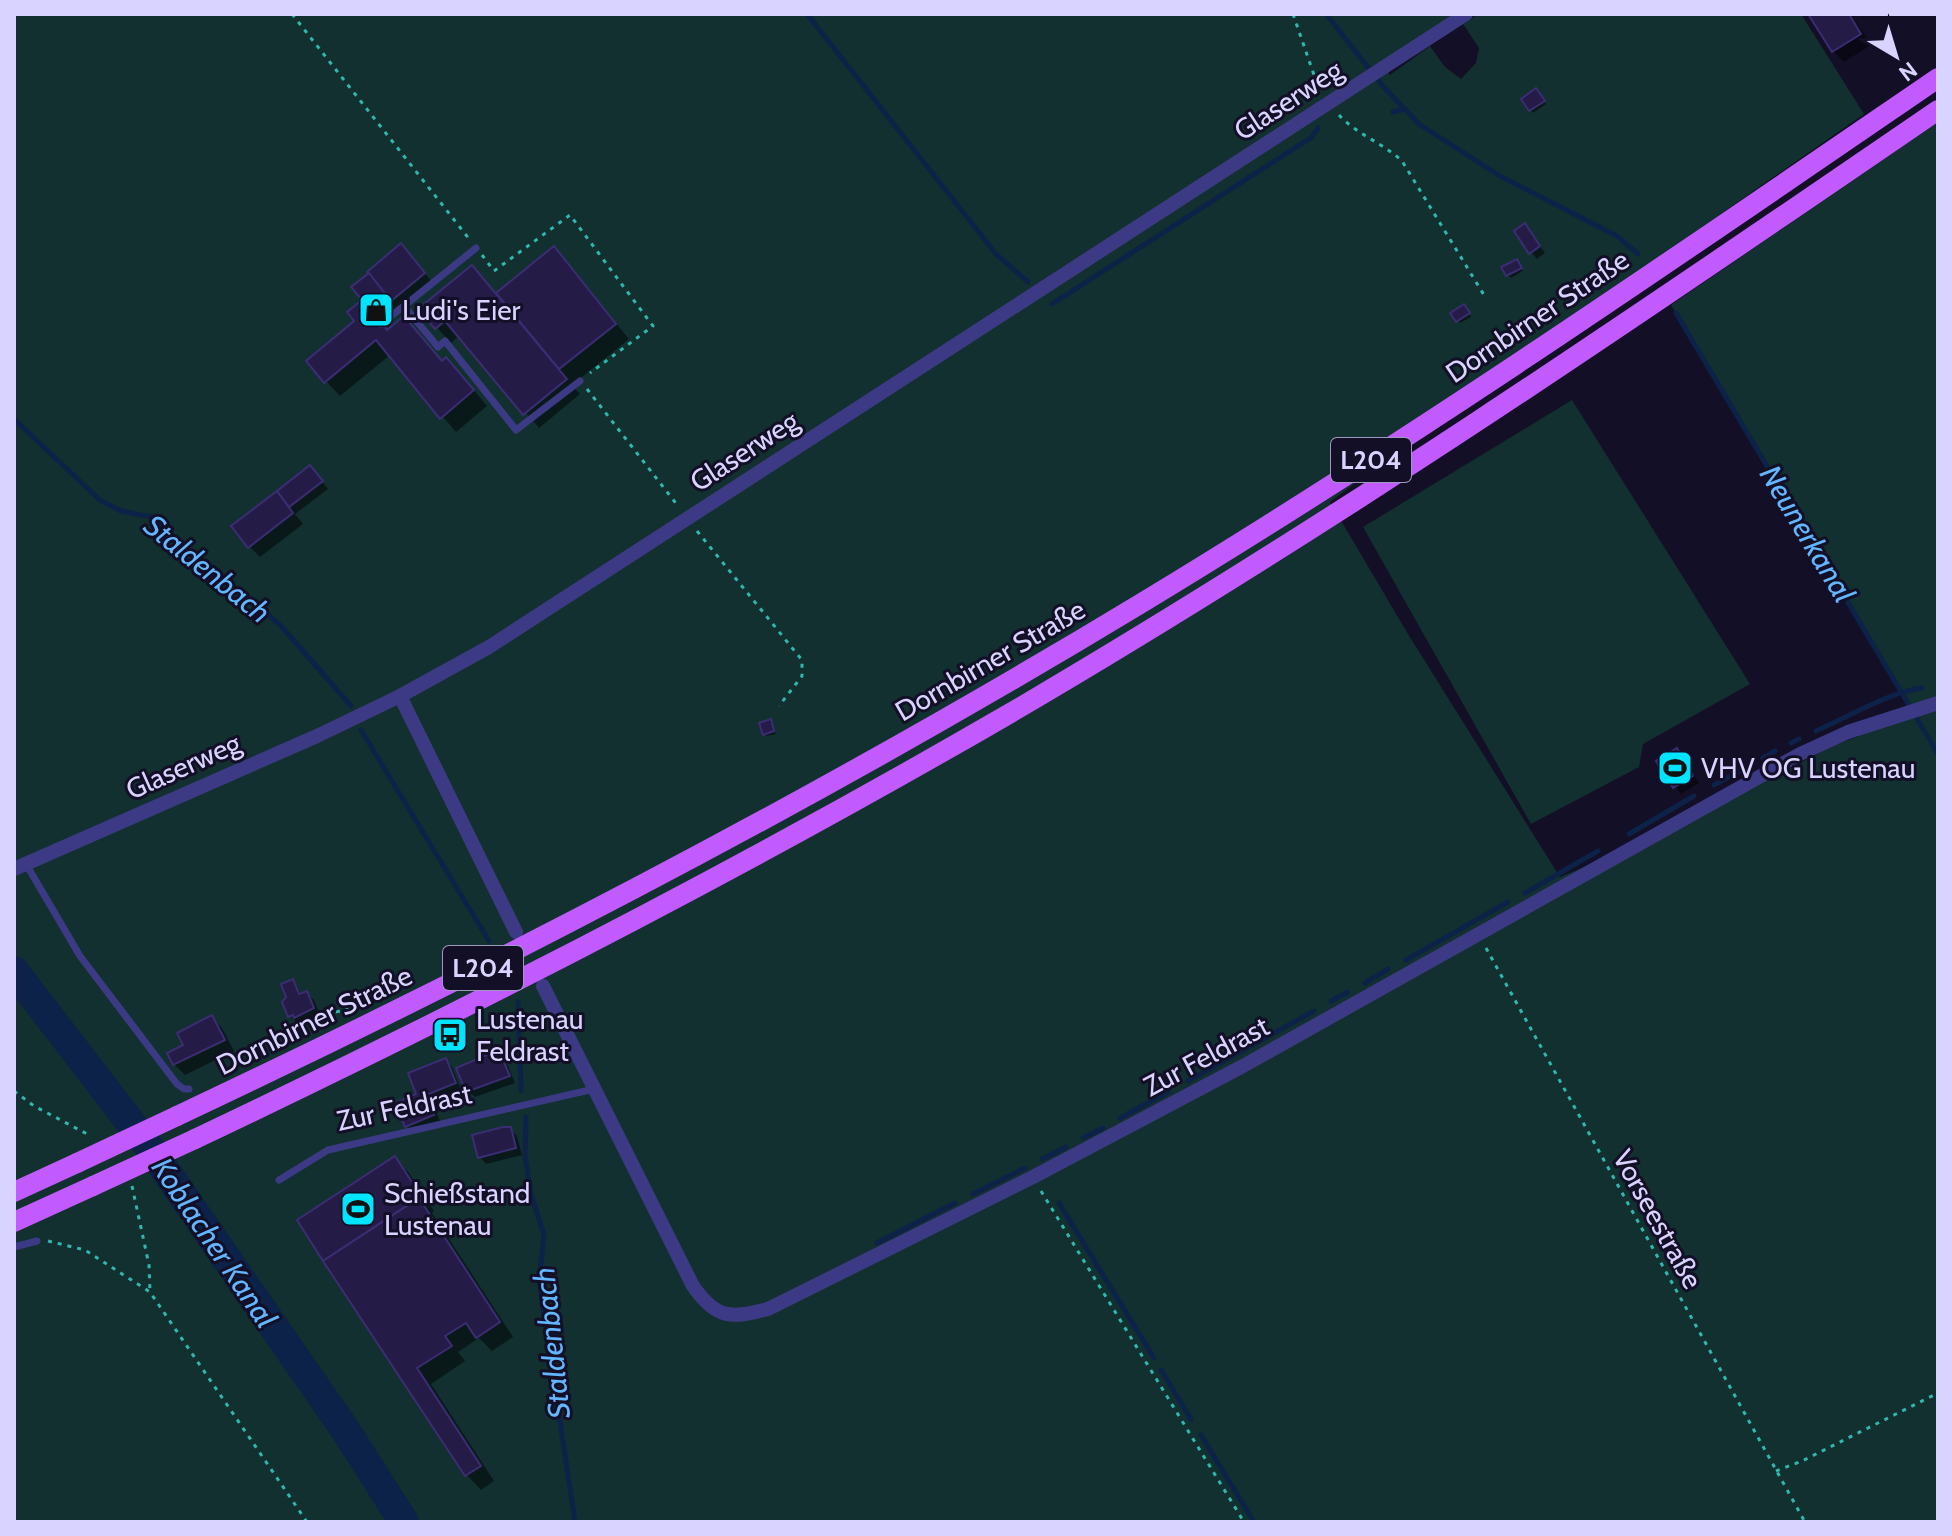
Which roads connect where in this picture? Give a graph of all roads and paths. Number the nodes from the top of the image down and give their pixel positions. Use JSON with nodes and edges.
{"nodes":[{"id":1,"x":292,"y":14,"type":"edge"},
{"id":2,"x":1293,"y":14,"type":"edge"},
{"id":3,"x":1466,"y":14,"type":"edge"},
{"id":4,"x":1938,"y":78,"type":"edge"},
{"id":5,"x":1330,"y":104,"type":"junction"},
{"id":6,"x":1938,"y":110,"type":"edge"},
{"id":7,"x":476,"y":248,"type":"junction"},
{"id":8,"x":1484,"y":295,"type":"dead end"},
{"id":9,"x":404,"y":306,"type":"junction"},
{"id":10,"x":381,"y":324,"type":"dead end"},
{"id":11,"x":580,"y":381,"type":"junction"},
{"id":12,"x":687,"y":519,"type":"junction"},
{"id":13,"x":400,"y":696,"type":"junction"},
{"id":14,"x":1932,"y":705,"type":"edge"},
{"id":15,"x":779,"y":706,"type":"dead end"},
{"id":16,"x":20,"y":866,"type":"edge"},
{"id":17,"x":516,"y":932,"type":"dead end"},
{"id":18,"x":1479,"y":934,"type":"junction"},
{"id":19,"x":543,"y":986,"type":"dead end"},
{"id":20,"x":363,"y":1007,"type":"dead end"},
{"id":21,"x":294,"y":1039,"type":"dead end"},
{"id":22,"x":189,"y":1089,"type":"dead end"},
{"id":23,"x":594,"y":1089,"type":"junction"},
{"id":24,"x":1033,"y":1177,"type":"junction"},
{"id":25,"x":279,"y":1180,"type":"dead end"},
{"id":26,"x":14,"y":1192,"type":"edge"},
{"id":27,"x":14,"y":1222,"type":"edge"},
{"id":28,"x":37,"y":1241,"type":"joint"},
{"id":29,"x":14,"y":1247,"type":"edge"},
{"id":30,"x":1938,"y":1393,"type":"edge"},
{"id":31,"x":1776,"y":1471,"type":"junction"},
{"id":32,"x":307,"y":1522,"type":"edge"},
{"id":33,"x":1244,"y":1522,"type":"edge"},
{"id":34,"x":1805,"y":1522,"type":"edge"}],
"edges":[{"from":1,"to":7,"type":"path"},
{"from":2,"to":5,"type":"path"},
{"from":3,"to":5,"type":"street","name":"Glaserweg"},
{"from":4,"to":26,"type":"main road","name":"Dornbirner Straße","number":"L204","bridge":true},
{"from":5,"to":8,"type":"path"},
{"from":5,"to":12,"type":"street","name":"Glaserweg"},
{"from":6,"to":27,"type":"main road","name":"Dornbirner Straße","number":"L204","bridge":true},
{"from":7,"to":9,"type":"lane"},
{"from":7,"to":11,"type":"path"},
{"from":9,"to":10,"type":"lane"},
{"from":9,"to":11,"type":"lane"},
{"from":11,"to":12,"type":"path"},
{"from":12,"to":13,"type":"street","name":"Glaserweg"},
{"from":12,"to":15,"type":"path"},
{"from":13,"to":16,"type":"street","name":"Glaserweg"},
{"from":13,"to":17,"type":"street"},
{"from":14,"to":18,"type":"street","name":"Zur Feldrast"},
{"from":16,"to":22,"type":"lane"},
{"from":18,"to":24,"type":"street","name":"Zur Feldrast"},
{"from":18,"to":31,"type":"path","name":"Vorseestraße"},
{"from":19,"to":23,"type":"street","name":"Zur Feldrast"},
{"from":20,"to":21,"type":"path"},
{"from":23,"to":24,"type":"street","name":"Zur Feldrast"},
{"from":23,"to":25,"type":"lane","name":"Zur Feldrast"},
{"from":24,"to":33,"type":"path"},
{"from":28,"to":29,"type":"lane"},
{"from":28,"to":32,"type":"path"},
{"from":30,"to":31,"type":"path"},
{"from":31,"to":34,"type":"path","name":"Vorseestraße"}]}
